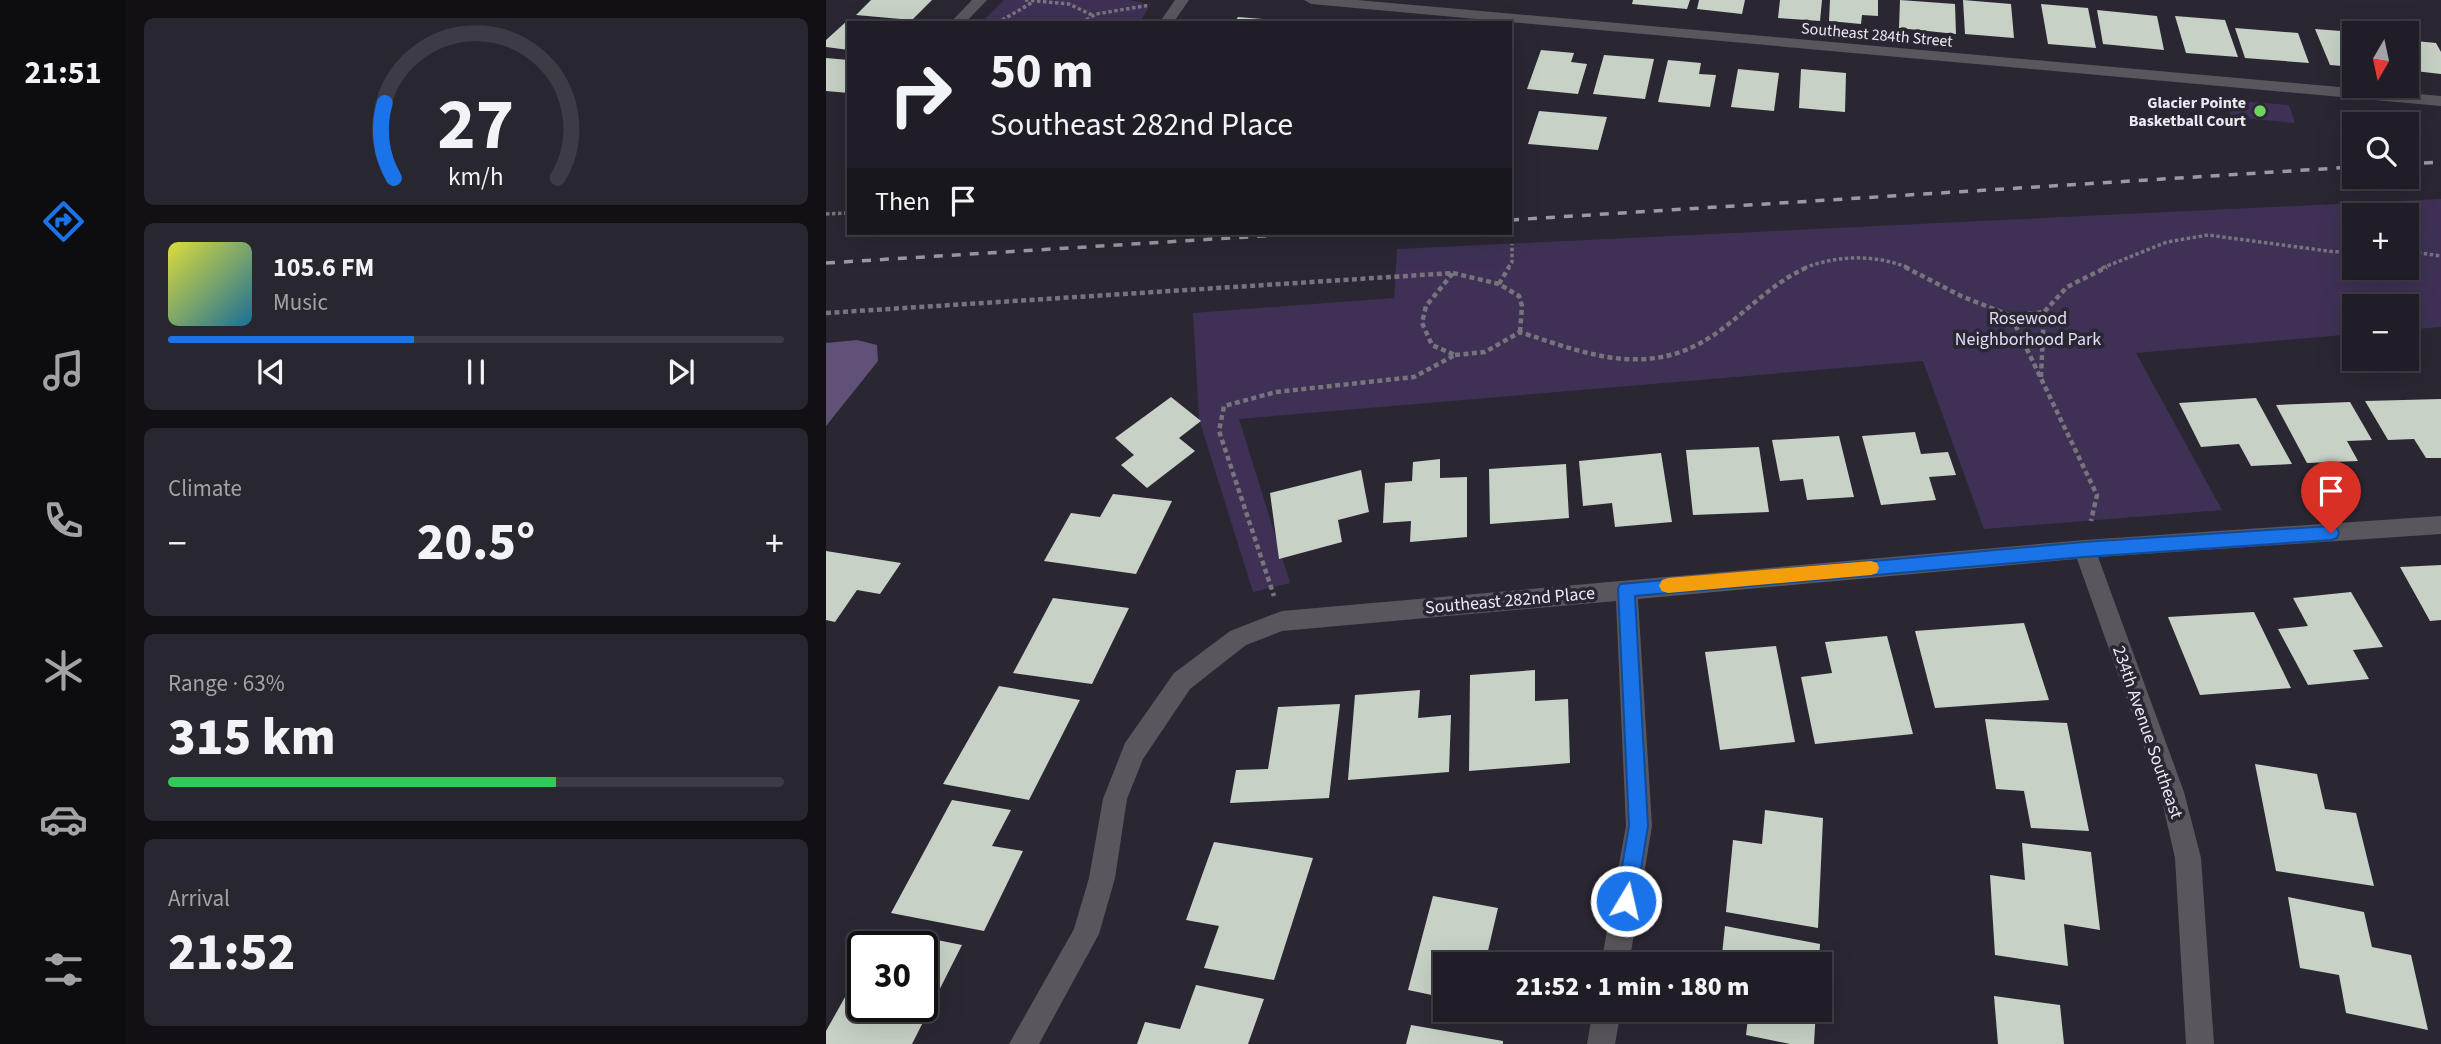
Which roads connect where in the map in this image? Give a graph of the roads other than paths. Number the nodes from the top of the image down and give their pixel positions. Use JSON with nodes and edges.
{"nodes":[{"id":1,"x":980,"y":0,"type":"edge"},
{"id":2,"x":1182,"y":0,"type":"edge"},
{"id":3,"x":1311,"y":0,"type":"edge"},
{"id":4,"x":1322,"y":0,"type":"edge"},
{"id":5,"x":1395,"y":16,"type":"edge"},
{"id":6,"x":959,"y":21,"type":"edge"},
{"id":7,"x":1167,"y":21,"type":"edge"},
{"id":8,"x":1457,"y":21,"type":"edge"},
{"id":9,"x":1512,"y":26,"type":"edge"},
{"id":10,"x":2441,"y":101,"type":"edge"},
{"id":11,"x":2441,"y":525,"type":"edge"},
{"id":12,"x":2084,"y":550,"type":"junction"},
{"id":13,"x":1626,"y":589,"type":"junction"},
{"id":14,"x":1617,"y":952,"type":"edge"},
{"id":15,"x":1605,"y":1022,"type":"edge"},
{"id":16,"x":1023,"y":1044,"type":"edge"},
{"id":17,"x":1601,"y":1044,"type":"edge"},
{"id":18,"x":2200,"y":1044,"type":"edge"}],
"edges":[{"from":1,"to":6,"type":"street"},
{"from":2,"to":7,"type":"street"},
{"from":3,"to":4,"type":"street","name":"Southeast 284th Street"},
{"from":4,"to":5,"type":"street","name":"Southeast 284th Street"},
{"from":5,"to":8,"type":"street","name":"Southeast 284th Street"},
{"from":9,"to":10,"type":"street","name":"Southeast 284th Street"},
{"from":11,"to":12,"type":"street","name":"Southeast 282nd Place"},
{"from":12,"to":13,"type":"street","name":"Southeast 282nd Place"},
{"from":12,"to":18,"type":"street","name":"234th Avenue Southeast"},
{"from":13,"to":14,"type":"street"},
{"from":13,"to":16,"type":"street","name":"Southeast 282nd Place"},
{"from":15,"to":17,"type":"street"}]}
